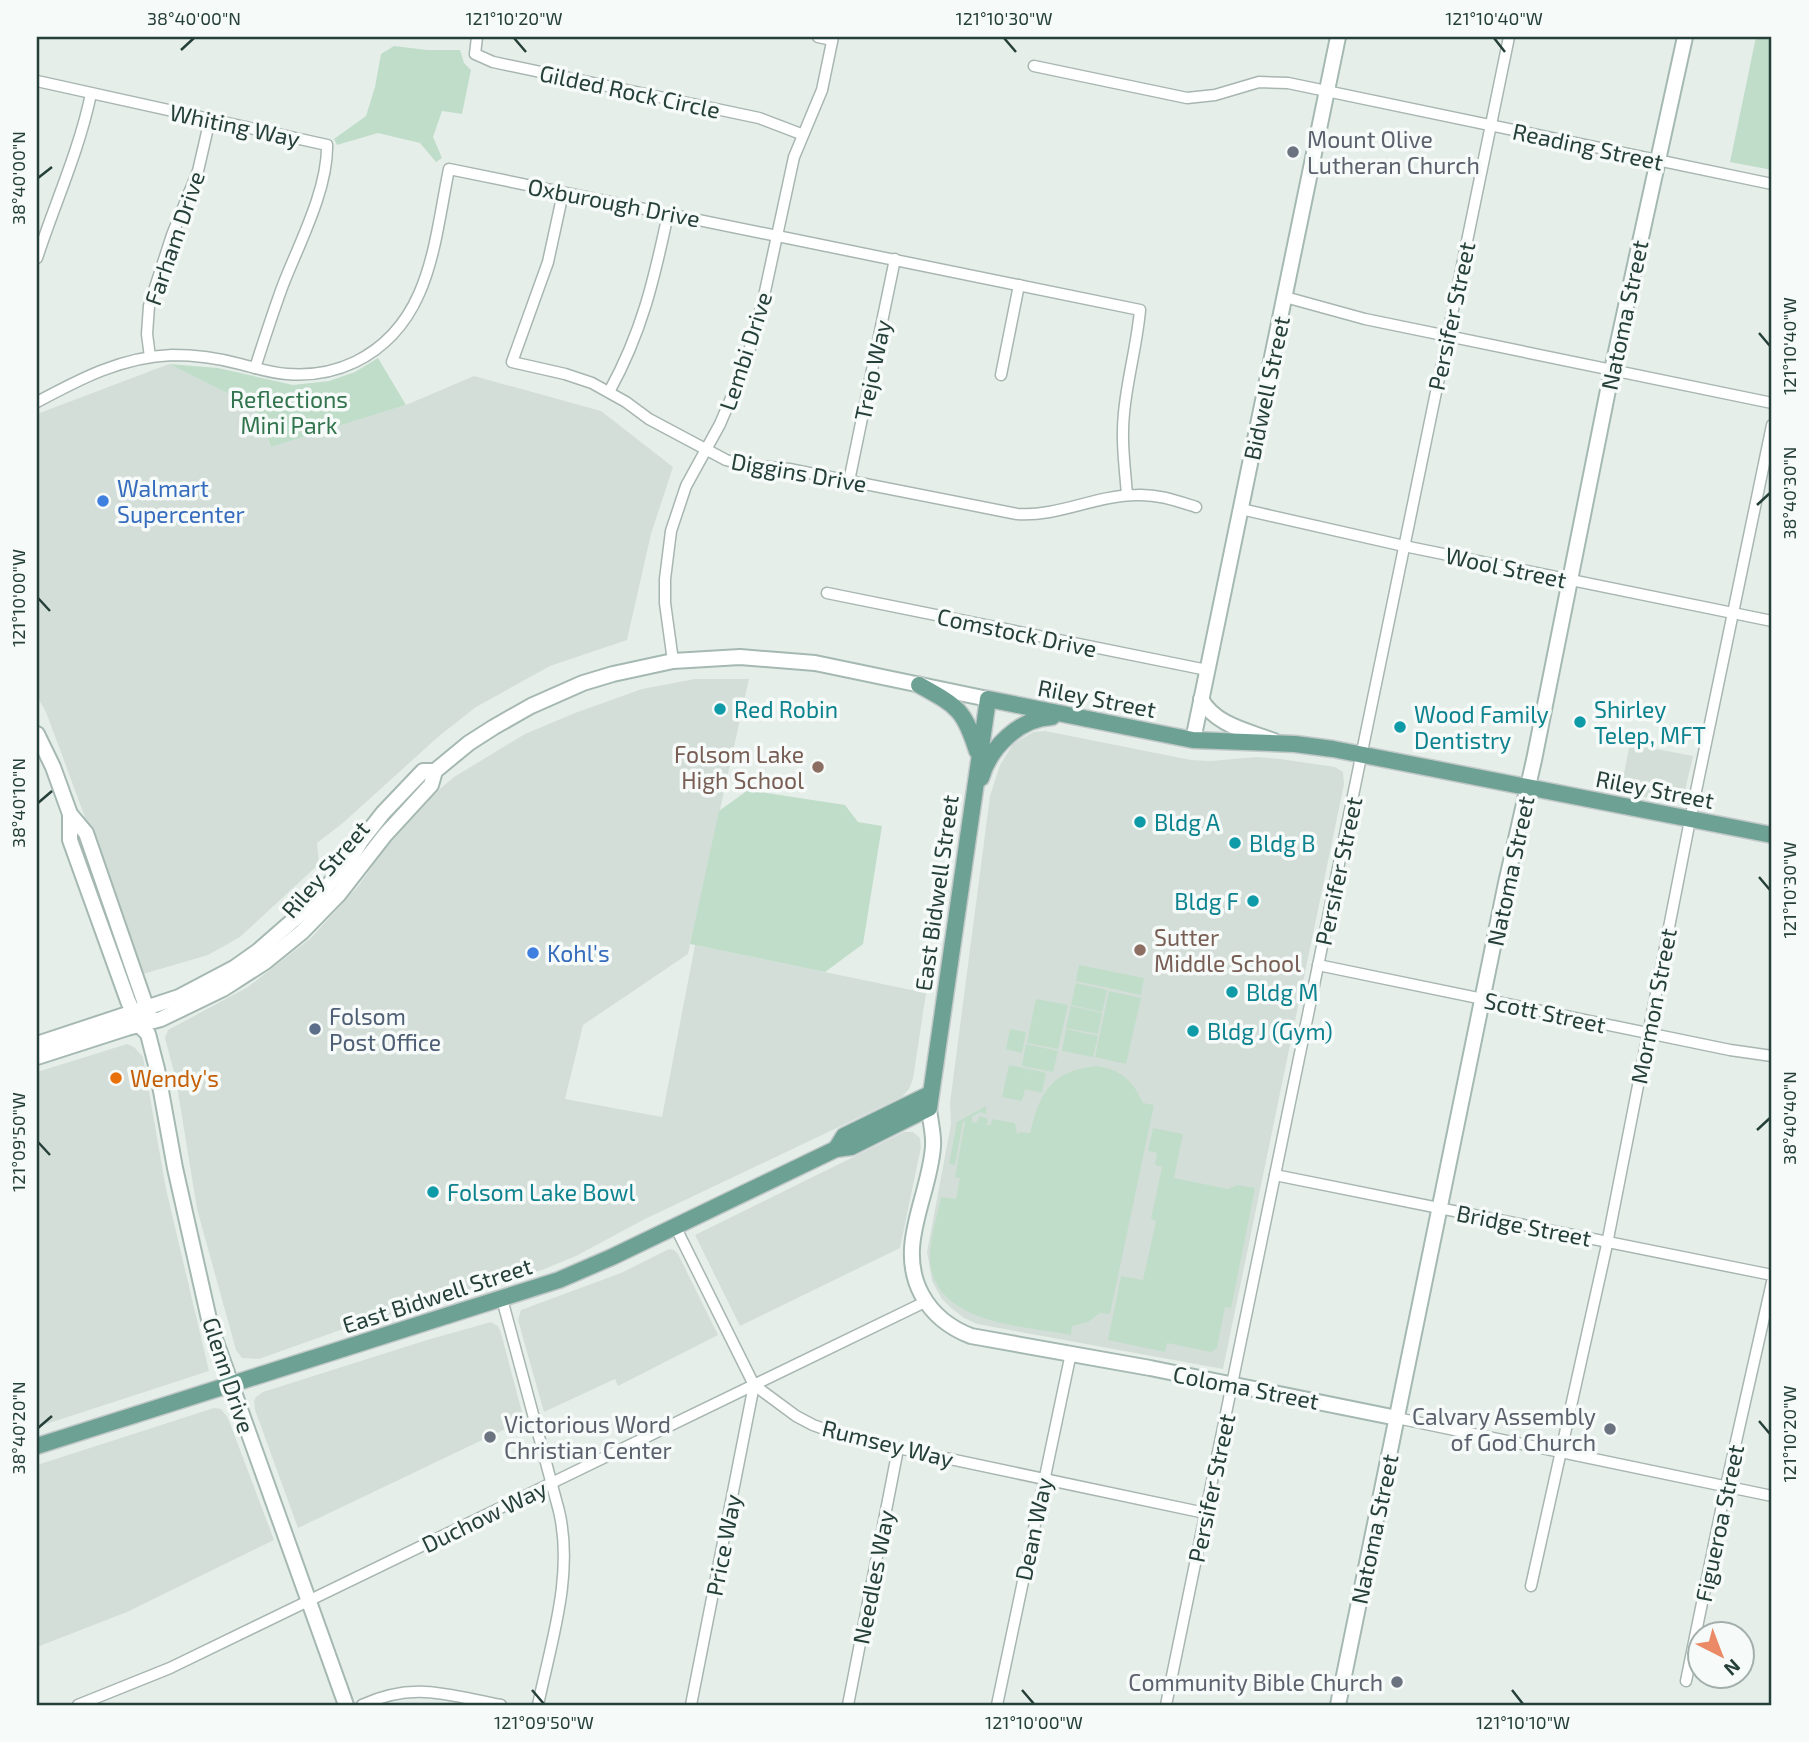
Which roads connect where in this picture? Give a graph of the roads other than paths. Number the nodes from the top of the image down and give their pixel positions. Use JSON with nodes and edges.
{"nodes":[{"id":1,"x":477,"y":37,"type":"edge"},
{"id":2,"x":818,"y":37,"type":"edge"},
{"id":3,"x":1338,"y":37,"type":"edge"},
{"id":4,"x":1509,"y":37,"type":"edge"},
{"id":5,"x":1685,"y":37,"type":"edge"},
{"id":6,"x":833,"y":38,"type":"edge"},
{"id":7,"x":1034,"y":66,"type":"dead end"},
{"id":8,"x":37,"y":81,"type":"edge"},
{"id":9,"x":1328,"y":92,"type":"junction"},
{"id":10,"x":91,"y":94,"type":"junction"},
{"id":11,"x":210,"y":119,"type":"junction"},
{"id":12,"x":1490,"y":126,"type":"junction"},
{"id":13,"x":802,"y":134,"type":"junction"},
{"id":14,"x":1659,"y":161,"type":"junction"},
{"id":15,"x":1772,"y":184,"type":"edge"},
{"id":16,"x":563,"y":193,"type":"junction"},
{"id":17,"x":668,"y":214,"type":"junction"},
{"id":18,"x":777,"y":235,"type":"junction"},
{"id":19,"x":37,"y":258,"type":"edge"},
{"id":20,"x":895,"y":259,"type":"junction"},
{"id":21,"x":1020,"y":285,"type":"junction"},
{"id":22,"x":1285,"y":297,"type":"junction"},
{"id":23,"x":1447,"y":336,"type":"junction"},
{"id":24,"x":150,"y":358,"type":"junction"},
{"id":25,"x":255,"y":368,"type":"junction"},
{"id":26,"x":1612,"y":370,"type":"junction"},
{"id":27,"x":1001,"y":375,"type":"dead end"},
{"id":28,"x":609,"y":392,"type":"junction"},
{"id":29,"x":37,"y":402,"type":"edge"},
{"id":30,"x":1772,"y":403,"type":"edge"},
{"id":31,"x":1772,"y":425,"type":"edge"},
{"id":32,"x":706,"y":451,"type":"junction"},
{"id":33,"x":849,"y":481,"type":"junction"},
{"id":34,"x":1127,"y":495,"type":"junction"},
{"id":35,"x":1196,"y":507,"type":"dead end"},
{"id":36,"x":1241,"y":509,"type":"junction"},
{"id":37,"x":1404,"y":546,"type":"junction"},
{"id":38,"x":1569,"y":579,"type":"junction"},
{"id":39,"x":827,"y":593,"type":"dead end"},
{"id":40,"x":1734,"y":613,"type":"junction"},
{"id":41,"x":1772,"y":621,"type":"edge"},
{"id":42,"x":673,"y":661,"type":"junction"},
{"id":43,"x":1207,"y":670,"type":"junction"},
{"id":44,"x":919,"y":685,"type":"junction"},
{"id":45,"x":988,"y":699,"type":"junction"},
{"id":46,"x":1201,"y":699,"type":"junction"},
{"id":47,"x":1082,"y":718,"type":"junction"},
{"id":48,"x":37,"y":734,"type":"edge"},
{"id":49,"x":1193,"y":740,"type":"junction"},
{"id":50,"x":1278,"y":743,"type":"junction"},
{"id":51,"x":1363,"y":755,"type":"junction"},
{"id":52,"x":979,"y":757,"type":"junction"},
{"id":53,"x":435,"y":771,"type":"junction"},
{"id":54,"x":407,"y":787,"type":"junction"},
{"id":55,"x":1527,"y":788,"type":"junction"},
{"id":56,"x":972,"y":803,"type":"junction"},
{"id":57,"x":70,"y":814,"type":"junction"},
{"id":58,"x":1690,"y":820,"type":"junction"},
{"id":59,"x":1772,"y":835,"type":"edge"},
{"id":60,"x":70,"y":840,"type":"junction"},
{"id":61,"x":368,"y":858,"type":"junction"},
{"id":62,"x":103,"y":885,"type":"junction"},
{"id":63,"x":1318,"y":965,"type":"junction"},
{"id":64,"x":1483,"y":999,"type":"junction"},
{"id":65,"x":144,"y":1020,"type":"junction"},
{"id":66,"x":1647,"y":1033,"type":"junction"},
{"id":67,"x":37,"y":1044,"type":"edge"},
{"id":68,"x":1772,"y":1056,"type":"edge"},
{"id":69,"x":37,"y":1057,"type":"edge"},
{"id":70,"x":930,"y":1101,"type":"junction"},
{"id":71,"x":1275,"y":1175,"type":"junction"},
{"id":72,"x":1440,"y":1209,"type":"junction"},
{"id":73,"x":676,"y":1226,"type":"junction"},
{"id":74,"x":1607,"y":1240,"type":"junction"},
{"id":75,"x":1772,"y":1275,"type":"edge"},
{"id":76,"x":1772,"y":1282,"type":"edge"},
{"id":77,"x":502,"y":1298,"type":"junction"},
{"id":78,"x":925,"y":1302,"type":"junction"},
{"id":79,"x":1070,"y":1353,"type":"junction"},
{"id":80,"x":232,"y":1384,"type":"junction"},
{"id":81,"x":754,"y":1385,"type":"junction"},
{"id":82,"x":1232,"y":1385,"type":"junction"},
{"id":83,"x":1396,"y":1419,"type":"junction"},
{"id":84,"x":37,"y":1446,"type":"edge"},
{"id":85,"x":898,"y":1448,"type":"junction"},
{"id":86,"x":1561,"y":1452,"type":"junction"},
{"id":87,"x":1043,"y":1480,"type":"junction"},
{"id":88,"x":552,"y":1483,"type":"junction"},
{"id":89,"x":1726,"y":1486,"type":"junction"},
{"id":90,"x":1772,"y":1496,"type":"edge"},
{"id":91,"x":1205,"y":1513,"type":"junction"},
{"id":92,"x":1531,"y":1586,"type":"dead end"},
{"id":93,"x":308,"y":1601,"type":"junction"},
{"id":94,"x":1699,"y":1620,"type":"edge"},
{"id":95,"x":78,"y":1705,"type":"edge"},
{"id":96,"x":345,"y":1705,"type":"edge"},
{"id":97,"x":362,"y":1705,"type":"edge"},
{"id":98,"x":501,"y":1705,"type":"edge"},
{"id":99,"x":538,"y":1705,"type":"edge"},
{"id":100,"x":691,"y":1705,"type":"edge"},
{"id":101,"x":848,"y":1705,"type":"edge"},
{"id":102,"x":997,"y":1705,"type":"edge"},
{"id":103,"x":1166,"y":1705,"type":"edge"},
{"id":104,"x":1338,"y":1705,"type":"edge"}],
"edges":[{"from":1,"to":13,"type":"street","name":"Gilded Rock Circle"},
{"from":2,"to":6,"type":"street"},
{"from":3,"to":9,"type":"street","name":"Bidwell Street"},
{"from":4,"to":12,"type":"street","name":"Persifer Street"},
{"from":5,"to":14,"type":"street","name":"Natoma Street"},
{"from":6,"to":13,"type":"street","name":"Lembi Drive"},
{"from":7,"to":9,"type":"street","name":"Reading Street"},
{"from":8,"to":10,"type":"street","name":"Whiting Way"},
{"from":9,"to":12,"type":"street","name":"Reading Street"},
{"from":9,"to":22,"type":"street","name":"Bidwell Street"},
{"from":10,"to":11,"type":"street","name":"Whiting Way"},
{"from":10,"to":19,"type":"street"},
{"from":11,"to":24,"type":"street","name":"Farham Drive"},
{"from":11,"to":25,"type":"street","name":"Whiting Way"},
{"from":12,"to":14,"type":"street","name":"Reading Street"},
{"from":12,"to":23,"type":"street","name":"Persifer Street"},
{"from":13,"to":18,"type":"street","name":"Lembi Drive"},
{"from":14,"to":15,"type":"street","name":"Reading Street"},
{"from":14,"to":26,"type":"street","name":"Natoma Street"},
{"from":16,"to":17,"type":"street","name":"Oxburough Drive"},
{"from":16,"to":25,"type":"street","name":"Oxburough Drive"},
{"from":16,"to":28,"type":"street","name":"Diggins Drive"},
{"from":17,"to":18,"type":"street","name":"Oxburough Drive"},
{"from":17,"to":28,"type":"street"},
{"from":18,"to":20,"type":"street","name":"Oxburough Drive"},
{"from":18,"to":32,"type":"street","name":"Lembi Drive"},
{"from":20,"to":21,"type":"street","name":"Oxburough Drive"},
{"from":20,"to":33,"type":"street","name":"Trejo Way"},
{"from":21,"to":27,"type":"street"},
{"from":21,"to":34,"type":"street","name":"Oxburough Drive"},
{"from":22,"to":23,"type":"street"},
{"from":22,"to":36,"type":"street","name":"Bidwell Street"},
{"from":23,"to":26,"type":"street"},
{"from":23,"to":37,"type":"street","name":"Persifer Street"},
{"from":24,"to":25,"type":"street","name":"Oxburough Drive"},
{"from":24,"to":29,"type":"street","name":"Oxburough Drive"},
{"from":26,"to":30,"type":"street"},
{"from":26,"to":38,"type":"street","name":"Natoma Street"},
{"from":28,"to":32,"type":"street","name":"Diggins Drive"},
{"from":31,"to":40,"type":"street","name":"Mormon Street"},
{"from":32,"to":33,"type":"street","name":"Diggins Drive"},
{"from":32,"to":42,"type":"street","name":"Lembi Drive"},
{"from":33,"to":34,"type":"street","name":"Diggins Drive"},
{"from":34,"to":35,"type":"street","name":"Diggins Drive"},
{"from":36,"to":37,"type":"street","name":"Wool Street"},
{"from":36,"to":43,"type":"street","name":"Bidwell Street"},
{"from":37,"to":38,"type":"street","name":"Wool Street"},
{"from":37,"to":51,"type":"street","name":"Persifer Street"},
{"from":38,"to":40,"type":"street","name":"Wool Street"},
{"from":38,"to":55,"type":"street","name":"Natoma Street"},
{"from":39,"to":43,"type":"street","name":"Comstock Drive"},
{"from":40,"to":41,"type":"street","name":"Wool Street"},
{"from":40,"to":58,"type":"street","name":"Mormon Street"},
{"from":42,"to":44,"type":"street","name":"Riley Street"},
{"from":42,"to":53,"type":"street","name":"Riley Street"},
{"from":43,"to":46,"type":"street","name":"Bidwell Street"},
{"from":44,"to":45,"type":"street","name":"Riley Street"},
{"from":44,"to":52,"type":"main road"},
{"from":45,"to":47,"type":"main road","name":"Riley Street"},
{"from":45,"to":52,"type":"main road","name":"East Bidwell Street"},
{"from":46,"to":49,"type":"street","name":"Bidwell Street"},
{"from":46,"to":50,"type":"street"},
{"from":47,"to":49,"type":"main road","name":"Riley Street"},
{"from":47,"to":56,"type":"main road"},
{"from":48,"to":57,"type":"street","name":"Glenn Drive"},
{"from":49,"to":50,"type":"main road","name":"Riley Street"},
{"from":50,"to":51,"type":"main road","name":"Riley Street"},
{"from":51,"to":55,"type":"main road","name":"Riley Street"},
{"from":51,"to":63,"type":"street","name":"Persifer Street"},
{"from":52,"to":56,"type":"main road","name":"East Bidwell Street"},
{"from":53,"to":54,"type":"street","name":"Riley Street"},
{"from":53,"to":61,"type":"street","name":"Riley Street"},
{"from":54,"to":61,"type":"street"},
{"from":54,"to":65,"type":"street","name":"Riley Street"},
{"from":55,"to":58,"type":"main road","name":"Riley Street"},
{"from":55,"to":64,"type":"street","name":"Natoma Street"},
{"from":56,"to":70,"type":"main road","name":"East Bidwell Street"},
{"from":57,"to":60,"type":"street","name":"Glenn Drive"},
{"from":57,"to":62,"type":"street","name":"Glenn Drive"},
{"from":58,"to":59,"type":"main road","name":"Riley Street"},
{"from":58,"to":66,"type":"street","name":"Mormon Street"},
{"from":60,"to":62,"type":"street"},
{"from":60,"to":65,"type":"street","name":"Glenn Drive"},
{"from":61,"to":65,"type":"street","name":"Riley Street"},
{"from":62,"to":65,"type":"street","name":"Glenn Drive"},
{"from":63,"to":64,"type":"street","name":"Scott Street"},
{"from":63,"to":71,"type":"street","name":"Persifer Street"},
{"from":64,"to":66,"type":"street","name":"Scott Street"},
{"from":64,"to":72,"type":"street","name":"Natoma Street"},
{"from":65,"to":67,"type":"street","name":"Riley Street"},
{"from":65,"to":69,"type":"street","name":"Riley Street"},
{"from":65,"to":80,"type":"street","name":"Glenn Drive"},
{"from":66,"to":68,"type":"street","name":"Scott Street"},
{"from":66,"to":74,"type":"street","name":"Mormon Street"},
{"from":70,"to":73,"type":"main road","name":"East Bidwell Street"},
{"from":70,"to":78,"type":"street","name":"Coloma Street"},
{"from":71,"to":72,"type":"street","name":"Bridge Street"},
{"from":71,"to":82,"type":"street","name":"Persifer Street"},
{"from":72,"to":74,"type":"street","name":"Bridge Street"},
{"from":72,"to":83,"type":"street","name":"Natoma Street"},
{"from":73,"to":77,"type":"main road","name":"East Bidwell Street"},
{"from":73,"to":81,"type":"street","name":"Rumsey Way"},
{"from":74,"to":75,"type":"street","name":"Bridge Street"},
{"from":74,"to":86,"type":"street","name":"Mormon Street"},
{"from":76,"to":89,"type":"street","name":"Figueroa Street"},
{"from":77,"to":80,"type":"main road","name":"East Bidwell Street"},
{"from":77,"to":88,"type":"street"},
{"from":78,"to":79,"type":"street","name":"Coloma Street"},
{"from":78,"to":81,"type":"street","name":"Duchow Way"},
{"from":79,"to":82,"type":"street","name":"Coloma Street"},
{"from":79,"to":87,"type":"street","name":"Dean Way"},
{"from":80,"to":84,"type":"main road","name":"East Bidwell Street"},
{"from":80,"to":93,"type":"street","name":"Glenn Drive"},
{"from":81,"to":85,"type":"street","name":"Rumsey Way"},
{"from":81,"to":88,"type":"street","name":"Duchow Way"},
{"from":81,"to":100,"type":"street","name":"Price Way"},
{"from":82,"to":83,"type":"street","name":"Coloma Street"},
{"from":82,"to":91,"type":"street","name":"Persifer Street"},
{"from":83,"to":86,"type":"street","name":"Coloma Street"},
{"from":83,"to":104,"type":"street","name":"Natoma Street"},
{"from":85,"to":87,"type":"street","name":"Rumsey Way"},
{"from":85,"to":101,"type":"street","name":"Needles Way"},
{"from":86,"to":89,"type":"street","name":"Coloma Street"},
{"from":86,"to":92,"type":"street","name":"Mormon Street"},
{"from":87,"to":91,"type":"street","name":"Rumsey Way"},
{"from":87,"to":102,"type":"street","name":"Dean Way"},
{"from":88,"to":93,"type":"street","name":"Duchow Way"},
{"from":88,"to":99,"type":"street"},
{"from":89,"to":90,"type":"street","name":"Coloma Street"},
{"from":89,"to":94,"type":"street","name":"Figueroa Street"},
{"from":91,"to":103,"type":"street","name":"Persifer Street"},
{"from":93,"to":95,"type":"street","name":"Duchow Way"},
{"from":93,"to":96,"type":"street","name":"Glenn Drive"},
{"from":97,"to":98,"type":"street"}]}
